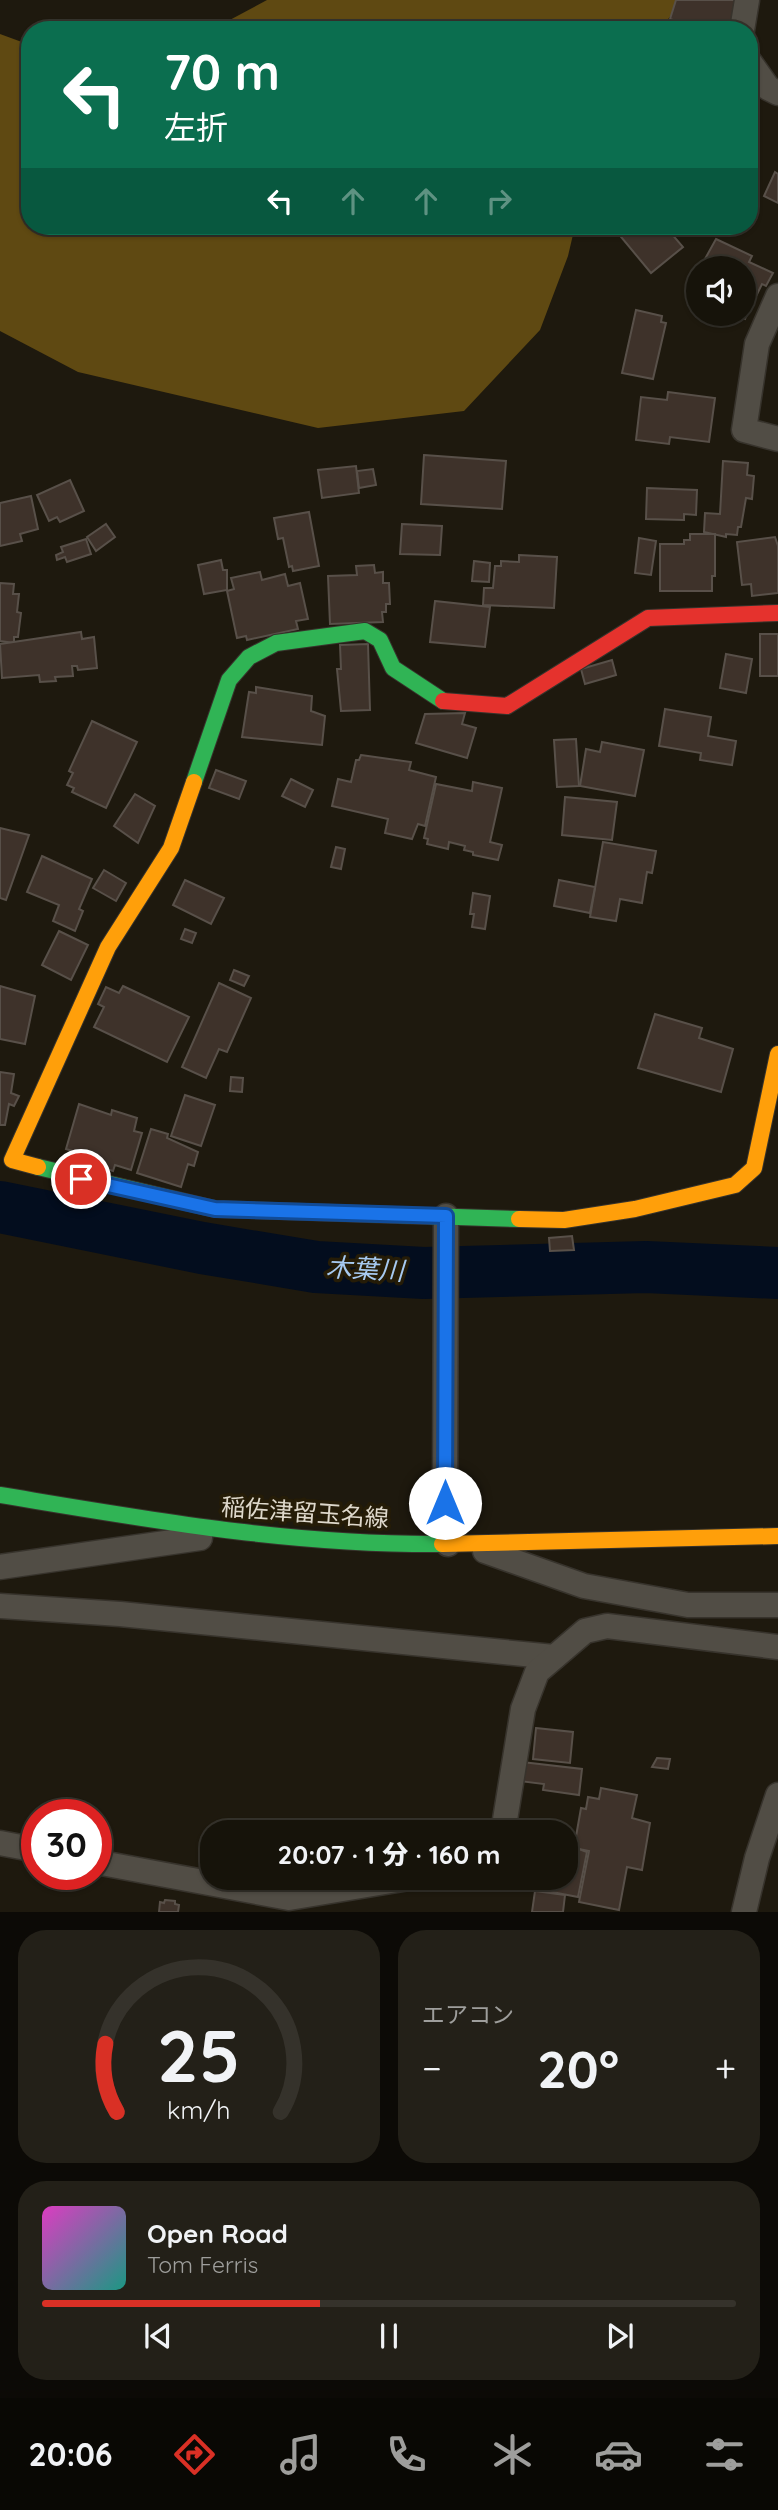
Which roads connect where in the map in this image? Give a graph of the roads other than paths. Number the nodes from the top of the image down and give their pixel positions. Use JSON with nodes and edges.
{"nodes":[{"id":1,"x":747,"y":0,"type":"edge"},
{"id":2,"x":744,"y":21,"type":"edge"},
{"id":3,"x":758,"y":74,"type":"edge"},
{"id":4,"x":777,"y":93,"type":"edge"},
{"id":5,"x":758,"y":97,"type":"edge"},
{"id":6,"x":778,"y":296,"type":"edge"},
{"id":7,"x":778,"y":439,"type":"edge"},
{"id":8,"x":778,"y":613,"type":"edge"},
{"id":9,"x":778,"y":1054,"type":"edge"},
{"id":10,"x":6,"y":1158,"type":"edge"},
{"id":11,"x":766,"y":1165,"type":"edge"},
{"id":12,"x":446,"y":1225,"type":"junction"},
{"id":13,"x":0,"y":1494,"type":"edge"},
{"id":14,"x":232,"y":1533,"type":"junction"},
{"id":15,"x":778,"y":1536,"type":"edge"},
{"id":16,"x":456,"y":1544,"type":"junction"},
{"id":17,"x":4,"y":1565,"type":"edge"},
{"id":18,"x":778,"y":1605,"type":"edge"},
{"id":19,"x":0,"y":1606,"type":"edge"},
{"id":20,"x":778,"y":1647,"type":"edge"},
{"id":21,"x":554,"y":1657,"type":"junction"},
{"id":22,"x":778,"y":1795,"type":"edge"},
{"id":23,"x":505,"y":1820,"type":"edge"},
{"id":24,"x":0,"y":1843,"type":"edge"},
{"id":25,"x":21,"y":1847,"type":"edge"},
{"id":26,"x":112,"y":1865,"type":"edge"},
{"id":27,"x":200,"y":1881,"type":"edge"},
{"id":28,"x":246,"y":1890,"type":"edge"},
{"id":29,"x":337,"y":1890,"type":"edge"},
{"id":30,"x":744,"y":1912,"type":"edge"}],
"edges":[{"from":1,"to":2,"type":"street"},
{"from":3,"to":4,"type":"street"},
{"from":4,"to":5,"type":"street"},
{"from":6,"to":7,"type":"street"},
{"from":8,"to":10,"type":"street"},
{"from":9,"to":11,"type":"street"},
{"from":10,"to":12,"type":"street"},
{"from":11,"to":12,"type":"street"},
{"from":12,"to":16,"type":"street"},
{"from":13,"to":14,"type":"street","name":"稲佐津留玉名線"},
{"from":14,"to":16,"type":"street","name":"稲佐津留玉名線"},
{"from":14,"to":17,"type":"street"},
{"from":15,"to":16,"type":"street","name":"稲佐津留玉名線"},
{"from":16,"to":18,"type":"street"},
{"from":19,"to":21,"type":"street"},
{"from":20,"to":21,"type":"street"},
{"from":21,"to":23,"type":"street"},
{"from":22,"to":30,"type":"street"},
{"from":24,"to":25,"type":"street"},
{"from":26,"to":27,"type":"street"},
{"from":28,"to":29,"type":"street"}]}
